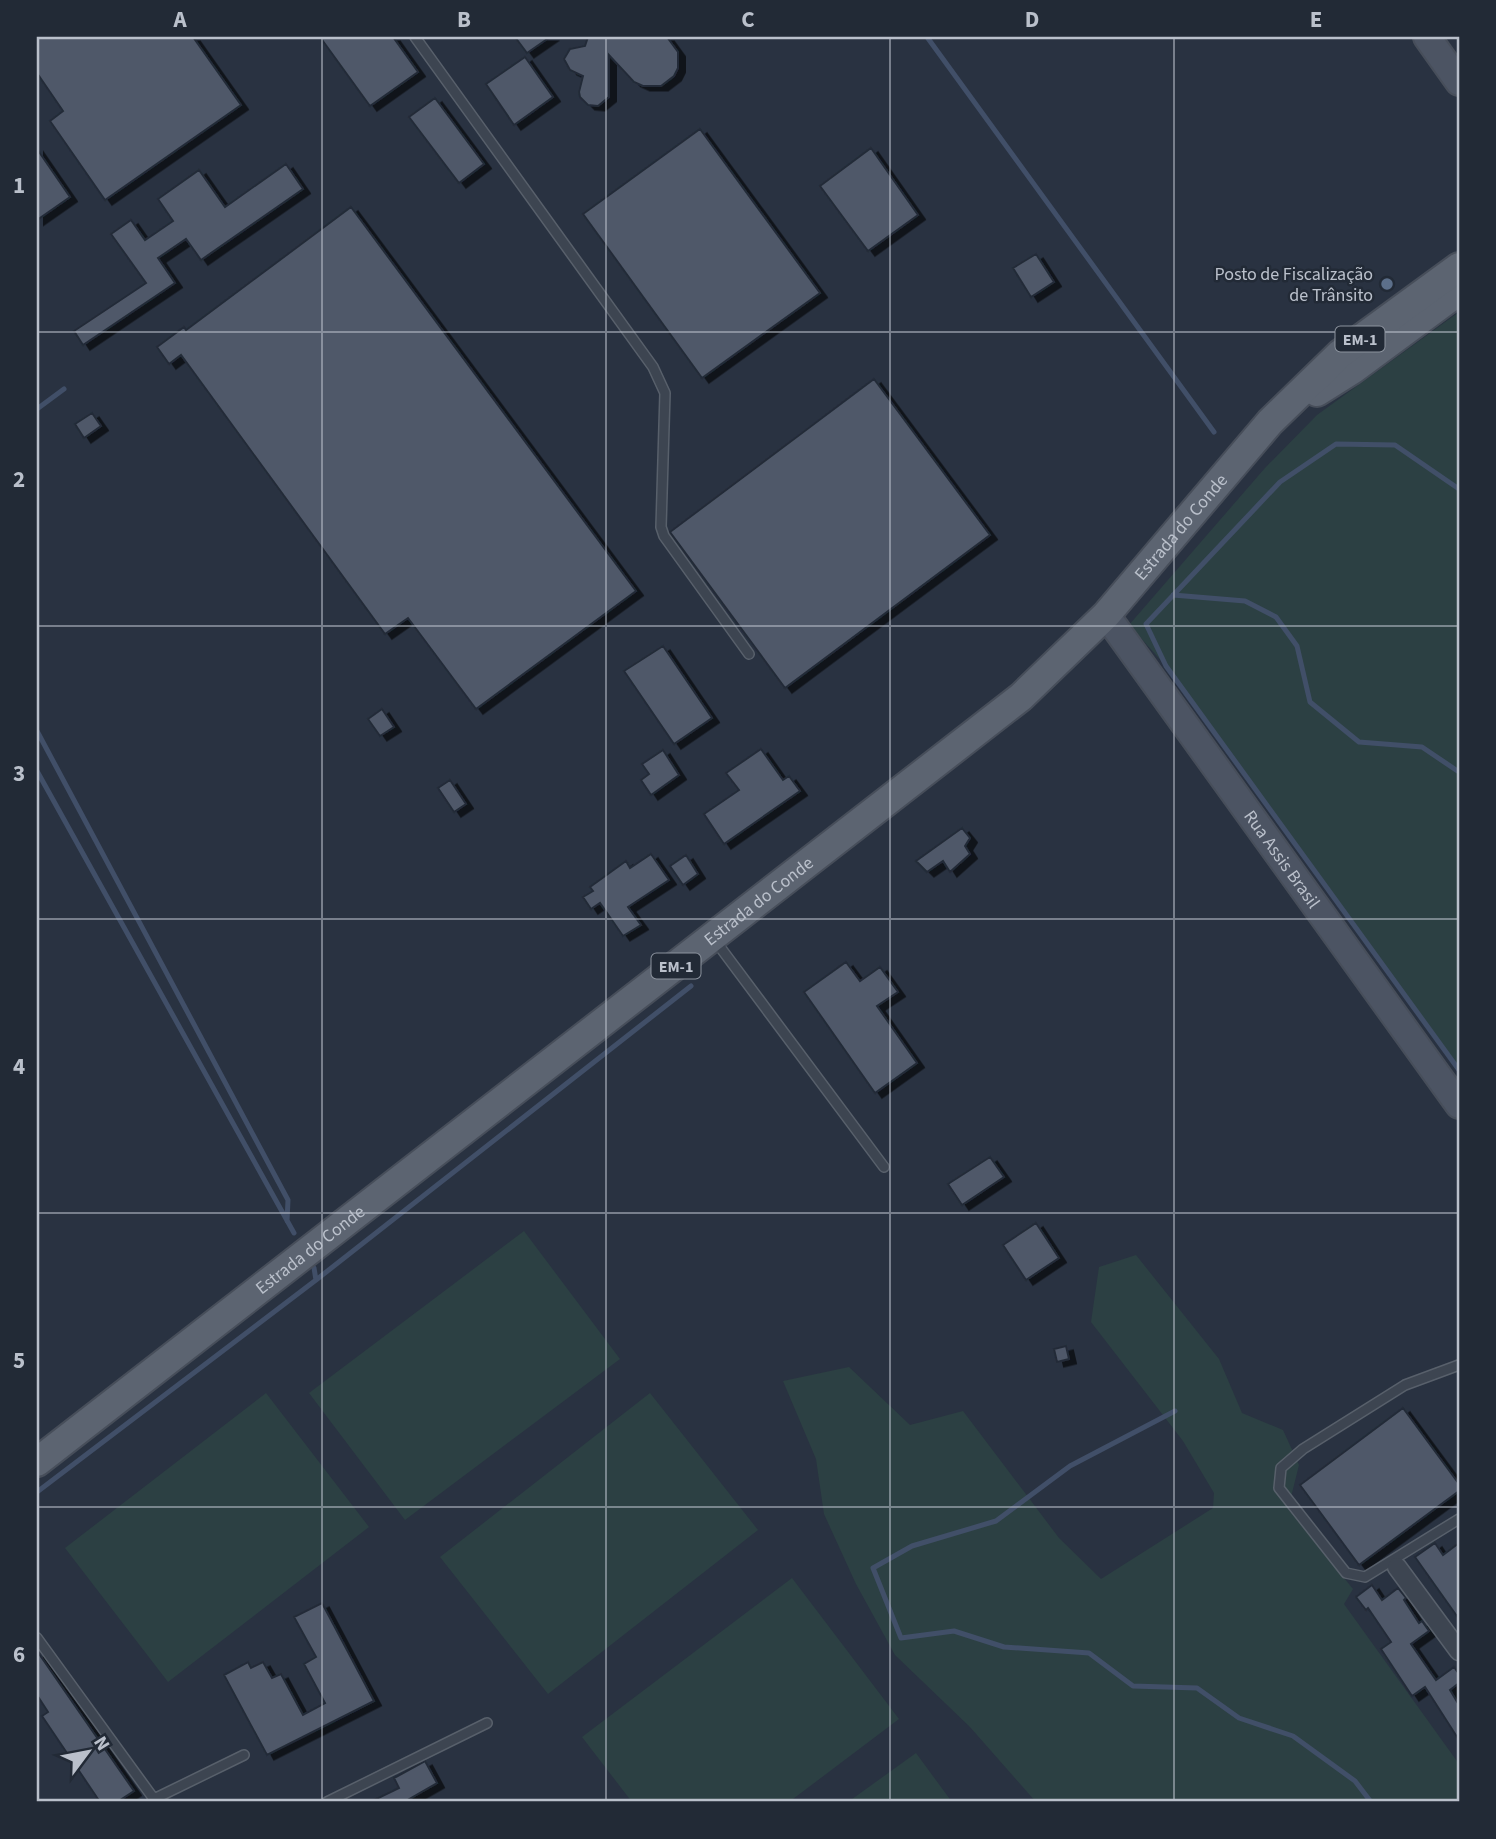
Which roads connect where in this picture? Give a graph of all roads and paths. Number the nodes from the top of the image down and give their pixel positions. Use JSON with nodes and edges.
{"nodes":[{"id":1,"x":415,"y":37,"type":"edge"},
{"id":2,"x":1427,"y":37,"type":"edge"},
{"id":3,"x":1459,"y":82,"type":"edge"},
{"id":4,"x":1459,"y":267,"type":"edge"},
{"id":5,"x":1459,"y":277,"type":"edge"},
{"id":6,"x":1459,"y":291,"type":"edge"},
{"id":7,"x":1270,"y":422,"type":"junction"},
{"id":8,"x":1106,"y":615,"type":"junction"},
{"id":9,"x":749,"y":654,"type":"dead end"},
{"id":10,"x":713,"y":938,"type":"junction"},
{"id":11,"x":1459,"y":1105,"type":"edge"},
{"id":12,"x":884,"y":1167,"type":"dead end"},
{"id":13,"x":1459,"y":1365,"type":"edge"},
{"id":14,"x":37,"y":1462,"type":"edge"},
{"id":15,"x":1459,"y":1519,"type":"edge"},
{"id":16,"x":1397,"y":1567,"type":"dead end"},
{"id":17,"x":1452,"y":1627,"type":"edge"},
{"id":18,"x":37,"y":1638,"type":"edge"},
{"id":19,"x":1459,"y":1651,"type":"edge"},
{"id":20,"x":487,"y":1723,"type":"dead end"},
{"id":21,"x":244,"y":1755,"type":"dead end"},
{"id":22,"x":155,"y":1800,"type":"edge"},
{"id":23,"x":327,"y":1802,"type":"edge"}],
"edges":[{"from":1,"to":9,"type":"lane"},
{"from":2,"to":3,"type":"street"},
{"from":4,"to":7,"type":"main road","name":"Estrada do Conde","number":"EM-1"},
{"from":5,"to":7,"type":"main road","name":"Estrada do Conde","number":"EM-1"},
{"from":6,"to":7,"type":"main road","name":"Estrada do Conde","number":"EM-1"},
{"from":7,"to":8,"type":"main road","name":"Estrada do Conde","number":"EM-1"},
{"from":8,"to":10,"type":"main road","name":"Estrada do Conde","number":"EM-1"},
{"from":8,"to":11,"type":"street","name":"Rua Assis Brasil"},
{"from":10,"to":12,"type":"lane"},
{"from":10,"to":14,"type":"main road","name":"Estrada do Conde","number":"EM-1"},
{"from":13,"to":15,"type":"lane"},
{"from":16,"to":17,"type":"street"},
{"from":17,"to":19,"type":"street"},
{"from":18,"to":22,"type":"lane"},
{"from":20,"to":23,"type":"lane"},
{"from":21,"to":22,"type":"lane"}]}
